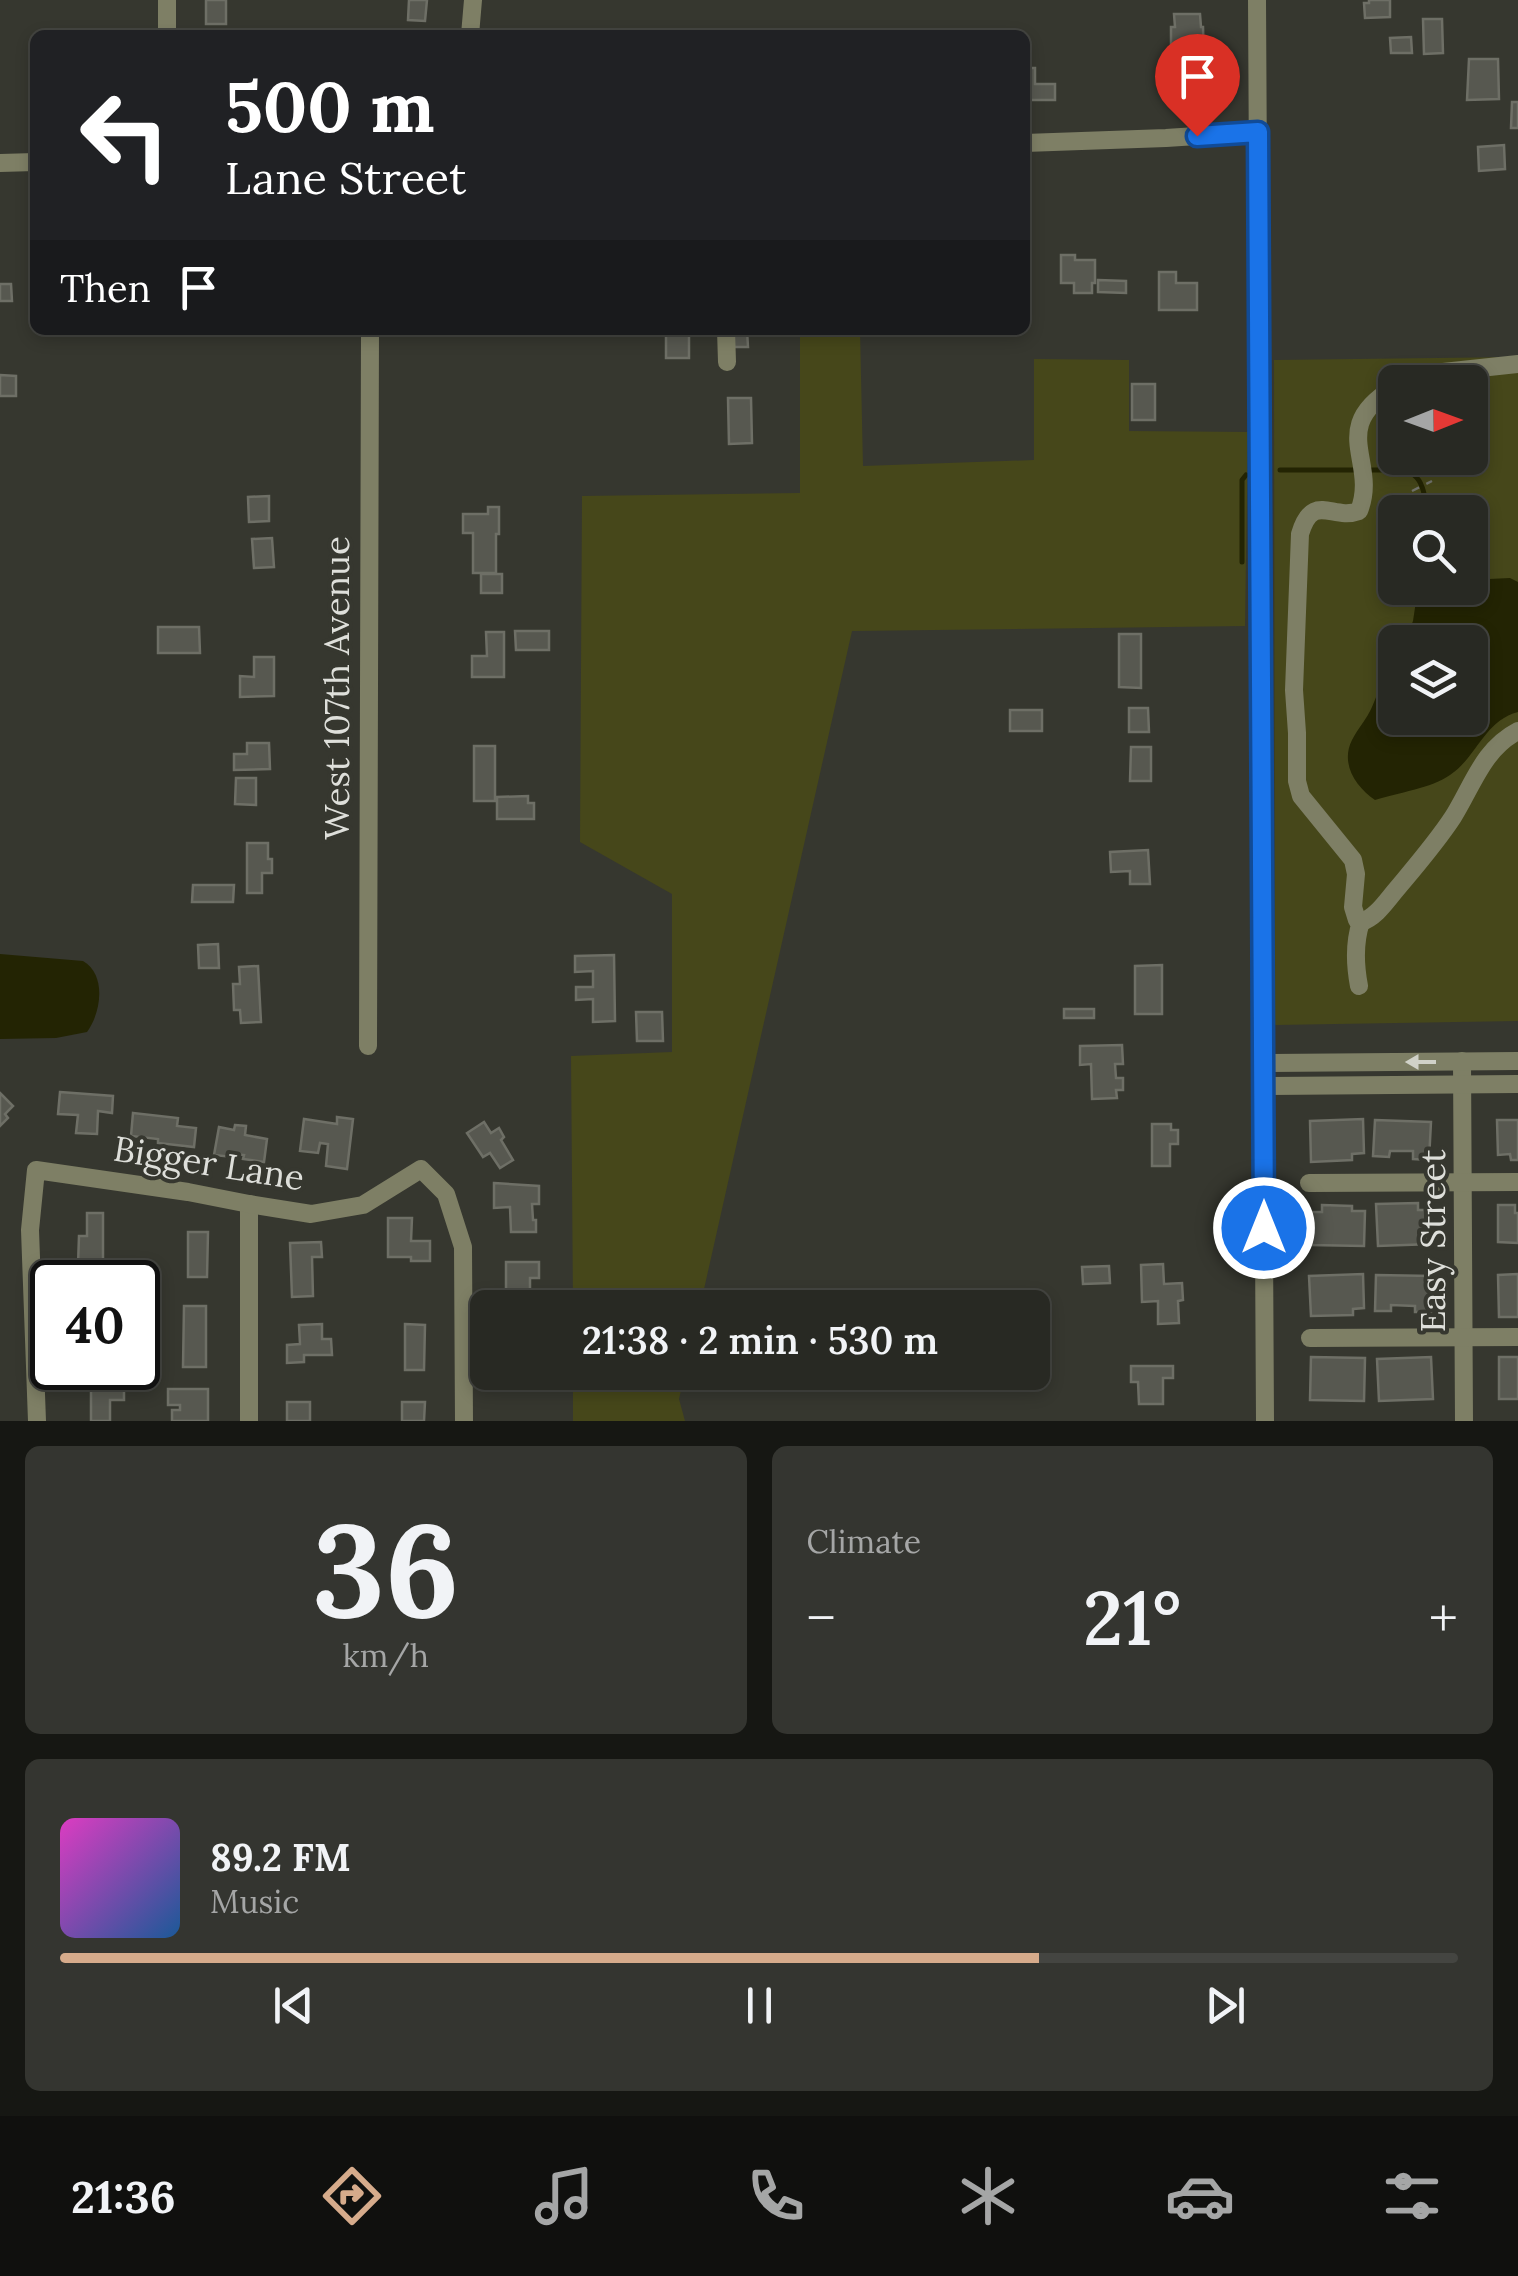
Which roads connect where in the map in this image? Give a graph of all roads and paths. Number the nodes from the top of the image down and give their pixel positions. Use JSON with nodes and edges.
{"nodes":[{"id":1,"x":167,"y":0,"type":"edge"},
{"id":2,"x":473,"y":0,"type":"edge"},
{"id":3,"x":1257,"y":0,"type":"edge"},
{"id":4,"x":167,"y":30,"type":"edge"},
{"id":5,"x":470,"y":30,"type":"edge"},
{"id":6,"x":1258,"y":132,"type":"junction"},
{"id":7,"x":1030,"y":142,"type":"edge"},
{"id":8,"x":0,"y":162,"type":"edge"},
{"id":9,"x":30,"y":162,"type":"edge"},
{"id":10,"x":370,"y":335,"type":"edge"},
{"id":11,"x":726,"y":335,"type":"edge"},
{"id":12,"x":727,"y":362,"type":"dead end"},
{"id":13,"x":1518,"y":364,"type":"edge"},
{"id":14,"x":1488,"y":367,"type":"edge"},
{"id":15,"x":1378,"y":399,"type":"edge"},
{"id":16,"x":1432,"y":480,"type":"dead end"},
{"id":17,"x":1412,"y":491,"type":"dead end"},
{"id":18,"x":1518,"y":731,"type":"edge"},
{"id":19,"x":1360,"y":922,"type":"junction"},
{"id":20,"x":1359,"y":986,"type":"dead end"},
{"id":21,"x":368,"y":1046,"type":"dead end"},
{"id":22,"x":1462,"y":1061,"type":"junction"},
{"id":23,"x":1518,"y":1061,"type":"edge"},
{"id":24,"x":1263,"y":1062,"type":"junction"},
{"id":25,"x":1463,"y":1084,"type":"junction"},
{"id":26,"x":1518,"y":1084,"type":"edge"},
{"id":27,"x":1263,"y":1086,"type":"junction"},
{"id":28,"x":1464,"y":1182,"type":"junction"},
{"id":29,"x":1518,"y":1182,"type":"edge"},
{"id":30,"x":1310,"y":1184,"type":"dead end"},
{"id":31,"x":248,"y":1204,"type":"junction"},
{"id":32,"x":1465,"y":1337,"type":"junction"},
{"id":33,"x":1518,"y":1337,"type":"edge"},
{"id":34,"x":1310,"y":1338,"type":"dead end"},
{"id":35,"x":37,"y":1421,"type":"edge"},
{"id":36,"x":249,"y":1421,"type":"edge"},
{"id":37,"x":464,"y":1421,"type":"edge"},
{"id":38,"x":1265,"y":1421,"type":"edge"},
{"id":39,"x":1464,"y":1421,"type":"edge"}],
"edges":[{"from":1,"to":4,"type":"street"},
{"from":2,"to":5,"type":"street"},
{"from":3,"to":6,"type":"street"},
{"from":6,"to":7,"type":"street"},
{"from":6,"to":24,"type":"street"},
{"from":8,"to":9,"type":"street"},
{"from":10,"to":21,"type":"street","name":"West 107th Avenue"},
{"from":11,"to":12,"type":"street"},
{"from":13,"to":14,"type":"street"},
{"from":15,"to":19,"type":"street"},
{"from":16,"to":17,"type":"path"},
{"from":18,"to":19,"type":"street"},
{"from":19,"to":20,"type":"street"},
{"from":22,"to":23,"type":"street"},
{"from":22,"to":24,"type":"street","one_way":true},
{"from":22,"to":25,"type":"street","name":"Easy Street"},
{"from":24,"to":27,"type":"street"},
{"from":25,"to":26,"type":"street"},
{"from":25,"to":27,"type":"street"},
{"from":25,"to":28,"type":"street","name":"Easy Street"},
{"from":27,"to":38,"type":"street"},
{"from":28,"to":29,"type":"street"},
{"from":28,"to":30,"type":"street"},
{"from":28,"to":32,"type":"street","name":"Easy Street"},
{"from":31,"to":35,"type":"street","name":"Bigger Lane"},
{"from":31,"to":36,"type":"street"},
{"from":31,"to":37,"type":"street","name":"Bigger Lane"},
{"from":32,"to":33,"type":"street"},
{"from":32,"to":34,"type":"street"},
{"from":32,"to":39,"type":"street","name":"Easy Street"}]}
